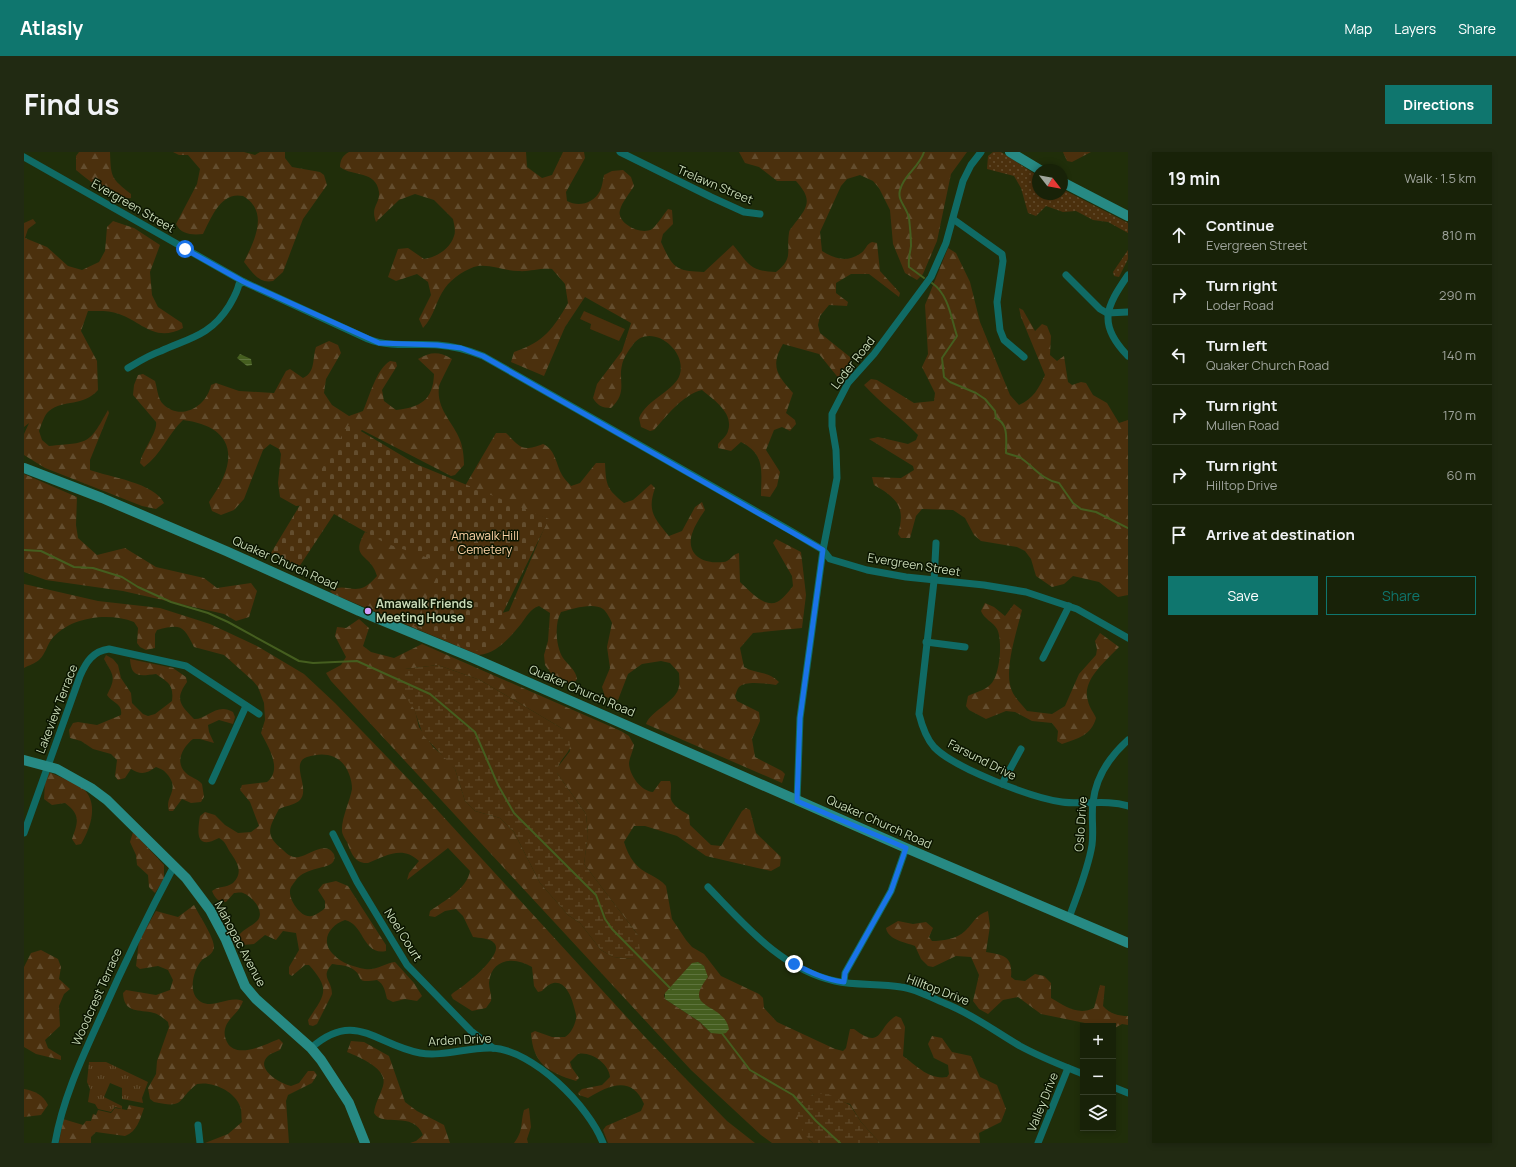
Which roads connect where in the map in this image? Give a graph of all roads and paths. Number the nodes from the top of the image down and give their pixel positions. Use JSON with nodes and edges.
{"nodes":[{"id":1,"x":620,"y":152,"type":"edge"},
{"id":2,"x":981,"y":152,"type":"edge"},
{"id":3,"x":1010,"y":152,"type":"edge"},
{"id":4,"x":24,"y":157,"type":"edge"},
{"id":5,"x":1032,"y":165,"type":"edge"},
{"id":6,"x":1068,"y":185,"type":"edge"},
{"id":7,"x":760,"y":214,"type":"dead end"},
{"id":8,"x":1128,"y":216,"type":"edge"},
{"id":9,"x":953,"y":219,"type":"junction"},
{"id":10,"x":1066,"y":274,"type":"dead end"},
{"id":11,"x":1128,"y":275,"type":"edge"},
{"id":12,"x":244,"y":282,"type":"junction"},
{"id":13,"x":1128,"y":312,"type":"edge"},
{"id":14,"x":1107,"y":313,"type":"junction"},
{"id":15,"x":1128,"y":356,"type":"edge"},
{"id":16,"x":1024,"y":357,"type":"dead end"},
{"id":17,"x":128,"y":368,"type":"dead end"},
{"id":18,"x":24,"y":468,"type":"edge"},
{"id":19,"x":936,"y":543,"type":"dead end"},
{"id":20,"x":823,"y":550,"type":"junction"},
{"id":21,"x":934,"y":581,"type":"junction"},
{"id":22,"x":1069,"y":606,"type":"junction"},
{"id":23,"x":1128,"y":638,"type":"edge"},
{"id":24,"x":926,"y":642,"type":"junction"},
{"id":25,"x":965,"y":647,"type":"dead end"},
{"id":26,"x":1043,"y":658,"type":"dead end"},
{"id":27,"x":246,"y":706,"type":"junction"},
{"id":28,"x":259,"y":714,"type":"dead end"},
{"id":29,"x":1128,"y":740,"type":"edge"},
{"id":30,"x":1021,"y":749,"type":"dead end"},
{"id":31,"x":24,"y":760,"type":"edge"},
{"id":32,"x":46,"y":766,"type":"junction"},
{"id":33,"x":212,"y":781,"type":"dead end"},
{"id":34,"x":1002,"y":784,"type":"junction"},
{"id":35,"x":797,"y":801,"type":"junction"},
{"id":36,"x":1093,"y":802,"type":"junction"},
{"id":37,"x":1128,"y":806,"type":"edge"},
{"id":38,"x":24,"y":833,"type":"edge"},
{"id":39,"x":333,"y":834,"type":"dead end"},
{"id":40,"x":906,"y":848,"type":"junction"},
{"id":41,"x":174,"y":866,"type":"junction"},
{"id":42,"x":708,"y":887,"type":"dead end"},
{"id":43,"x":1069,"y":918,"type":"junction"},
{"id":44,"x":1128,"y":943,"type":"edge"},
{"id":45,"x":844,"y":982,"type":"junction"},
{"id":46,"x":311,"y":1048,"type":"junction"},
{"id":47,"x":493,"y":1048,"type":"junction"},
{"id":48,"x":1068,"y":1068,"type":"junction"},
{"id":49,"x":1080,"y":1073,"type":"edge"},
{"id":50,"x":1116,"y":1088,"type":"edge"},
{"id":51,"x":1128,"y":1093,"type":"edge"},
{"id":52,"x":198,"y":1125,"type":"dead end"},
{"id":53,"x":56,"y":1143,"type":"edge"},
{"id":54,"x":200,"y":1143,"type":"edge"},
{"id":55,"x":365,"y":1143,"type":"edge"},
{"id":56,"x":603,"y":1143,"type":"edge"},
{"id":57,"x":1038,"y":1143,"type":"edge"}],
"edges":[{"from":1,"to":7,"type":"street","name":"Trelawn Street"},
{"from":2,"to":9,"type":"street","name":"Loder Road"},
{"from":3,"to":5,"type":"street"},
{"from":4,"to":12,"type":"street","name":"Evergreen Street"},
{"from":6,"to":8,"type":"street"},
{"from":9,"to":16,"type":"street"},
{"from":9,"to":20,"type":"street","name":"Loder Road"},
{"from":10,"to":14,"type":"street"},
{"from":11,"to":14,"type":"street"},
{"from":12,"to":17,"type":"street"},
{"from":12,"to":20,"type":"street","name":"Evergreen Street"},
{"from":13,"to":14,"type":"street"},
{"from":14,"to":15,"type":"street"},
{"from":18,"to":35,"type":"street","name":"Quaker Church Road"},
{"from":19,"to":21,"type":"street","name":"Farsund Drive"},
{"from":20,"to":21,"type":"street","name":"Evergreen Street"},
{"from":20,"to":35,"type":"street","name":"Loder Road"},
{"from":21,"to":22,"type":"street","name":"Evergreen Street"},
{"from":21,"to":24,"type":"street","name":"Farsund Drive"},
{"from":22,"to":23,"type":"street","name":"Evergreen Street"},
{"from":22,"to":26,"type":"street"},
{"from":24,"to":25,"type":"street"},
{"from":24,"to":34,"type":"street","name":"Farsund Drive"},
{"from":27,"to":28,"type":"street","name":"Lakeview Terrace"},
{"from":27,"to":32,"type":"street","name":"Lakeview Terrace"},
{"from":27,"to":33,"type":"street"},
{"from":29,"to":36,"type":"street","name":"Oslo Drive"},
{"from":30,"to":34,"type":"street"},
{"from":31,"to":32,"type":"street","name":"Mahopac Avenue"},
{"from":32,"to":38,"type":"street","name":"Lakeview Terrace"},
{"from":32,"to":41,"type":"street","name":"Mahopac Avenue"},
{"from":34,"to":36,"type":"street","name":"Farsund Drive"},
{"from":35,"to":40,"type":"street","name":"Quaker Church Road"},
{"from":36,"to":37,"type":"street","name":"Farsund Drive"},
{"from":36,"to":43,"type":"street","name":"Oslo Drive"},
{"from":39,"to":47,"type":"street","name":"Noel Court"},
{"from":40,"to":43,"type":"street","name":"Quaker Church Road"},
{"from":40,"to":45,"type":"street"},
{"from":41,"to":46,"type":"street","name":"Mahopac Avenue"},
{"from":41,"to":53,"type":"street","name":"Woodcrest Terrace"},
{"from":42,"to":45,"type":"street","name":"Hilltop Drive"},
{"from":43,"to":44,"type":"street","name":"Quaker Church Road"},
{"from":45,"to":48,"type":"street","name":"Hilltop Drive"},
{"from":46,"to":47,"type":"street","name":"Arden Drive"},
{"from":46,"to":55,"type":"street","name":"Mahopac Avenue"},
{"from":47,"to":56,"type":"street","name":"Arden Drive"},
{"from":48,"to":49,"type":"street","name":"Hilltop Drive"},
{"from":48,"to":57,"type":"street","name":"Valley Drive"},
{"from":50,"to":51,"type":"street"},
{"from":52,"to":54,"type":"street"}]}
